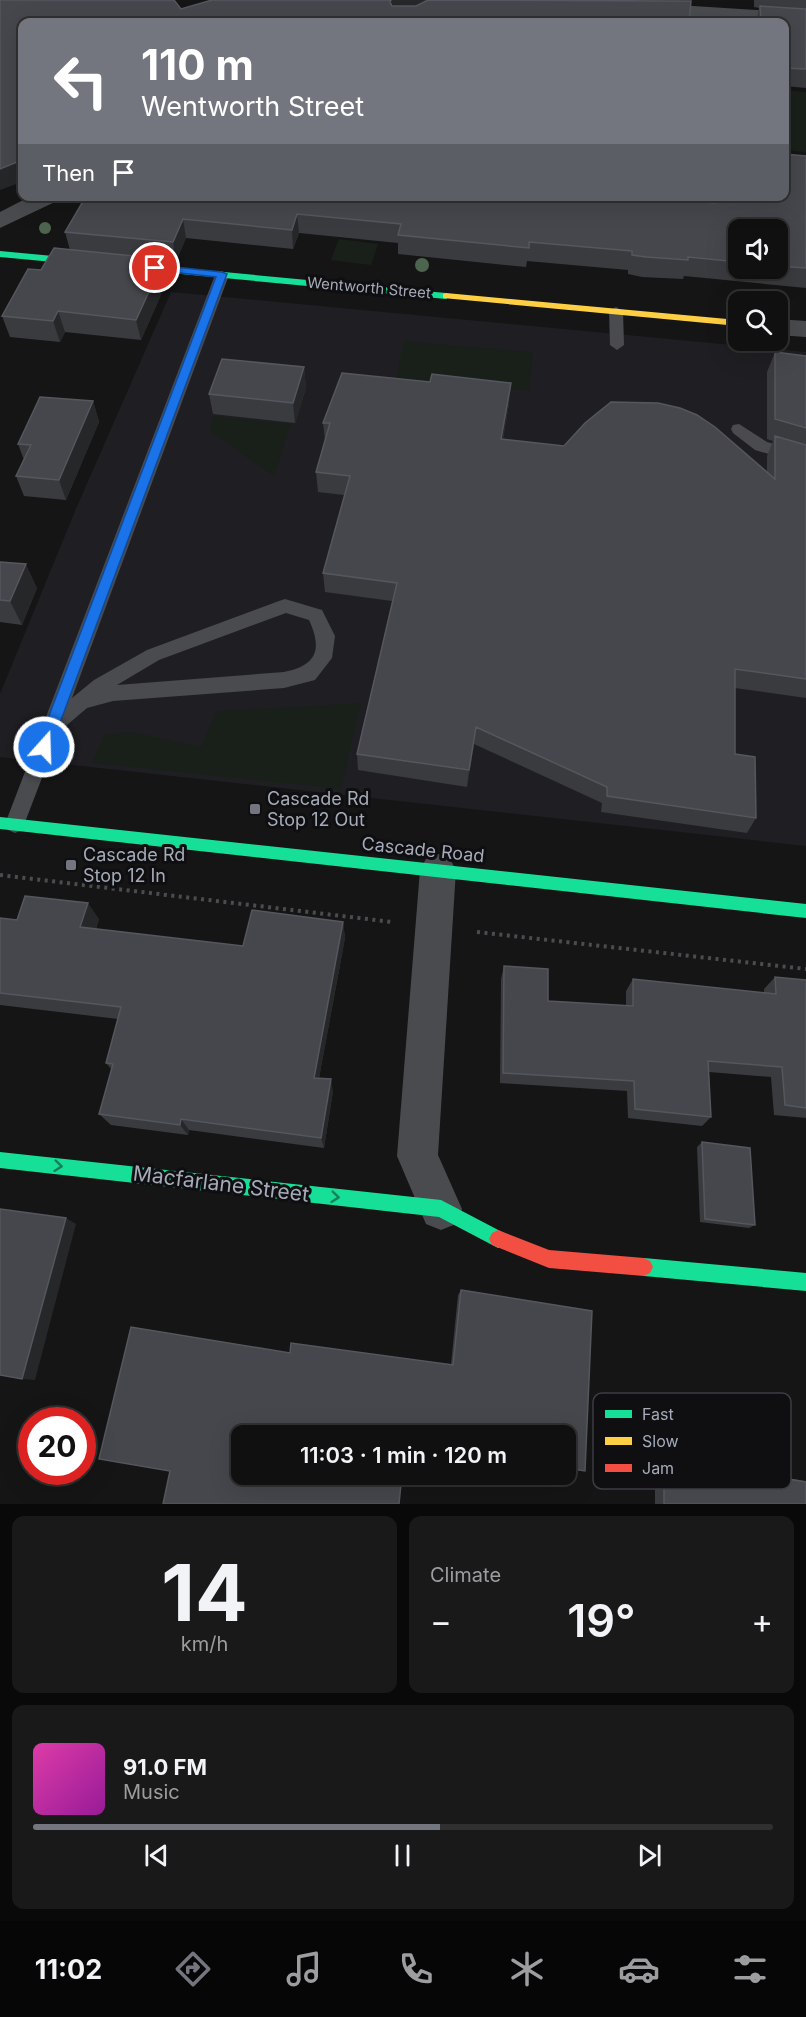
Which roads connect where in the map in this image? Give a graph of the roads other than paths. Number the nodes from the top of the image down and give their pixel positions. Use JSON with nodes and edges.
{"nodes":[{"id":1,"x":626,"y":7,"type":"edge"},
{"id":2,"x":806,"y":19,"type":"edge"},
{"id":3,"x":39,"y":201,"type":"edge"},
{"id":4,"x":0,"y":221,"type":"edge"},
{"id":5,"x":0,"y":254,"type":"edge"},
{"id":6,"x":222,"y":274,"type":"junction"},
{"id":7,"x":616,"y":312,"type":"junction"},
{"id":8,"x":728,"y":322,"type":"edge"},
{"id":9,"x":788,"y":328,"type":"edge"},
{"id":10,"x":806,"y":329,"type":"edge"},
{"id":11,"x":617,"y":345,"type":"dead end"},
{"id":12,"x":739,"y":429,"type":"dead end"},
{"id":13,"x":806,"y":459,"type":"edge"},
{"id":14,"x":80,"y":702,"type":"junction"},
{"id":15,"x":51,"y":727,"type":"junction"},
{"id":16,"x":8,"y":823,"type":"edge"},
{"id":17,"x":438,"y":870,"type":"junction"},
{"id":18,"x":806,"y":911,"type":"edge"},
{"id":19,"x":0,"y":1160,"type":"edge"},
{"id":20,"x":441,"y":1209,"type":"junction"},
{"id":21,"x":806,"y":1282,"type":"edge"}],
"edges":[{"from":1,"to":2,"type":"street"},
{"from":3,"to":4,"type":"street"},
{"from":5,"to":6,"type":"street","name":"Wentworth Street"},
{"from":6,"to":7,"type":"street","name":"Wentworth Street"},
{"from":6,"to":15,"type":"lane"},
{"from":7,"to":8,"type":"street","name":"Wentworth Street"},
{"from":7,"to":11,"type":"lane"},
{"from":9,"to":10,"type":"street"},
{"from":12,"to":13,"type":"lane"},
{"from":14,"to":14,"type":"lane"},
{"from":14,"to":15,"type":"lane"},
{"from":15,"to":16,"type":"lane"},
{"from":16,"to":17,"type":"street","name":"Cascade Road"},
{"from":17,"to":18,"type":"street","name":"Cascade Road"},
{"from":17,"to":20,"type":"street"},
{"from":19,"to":20,"type":"street","name":"Macfarlane Street","one_way":true},
{"from":20,"to":21,"type":"street","name":"Macfarlane Street"}]}
